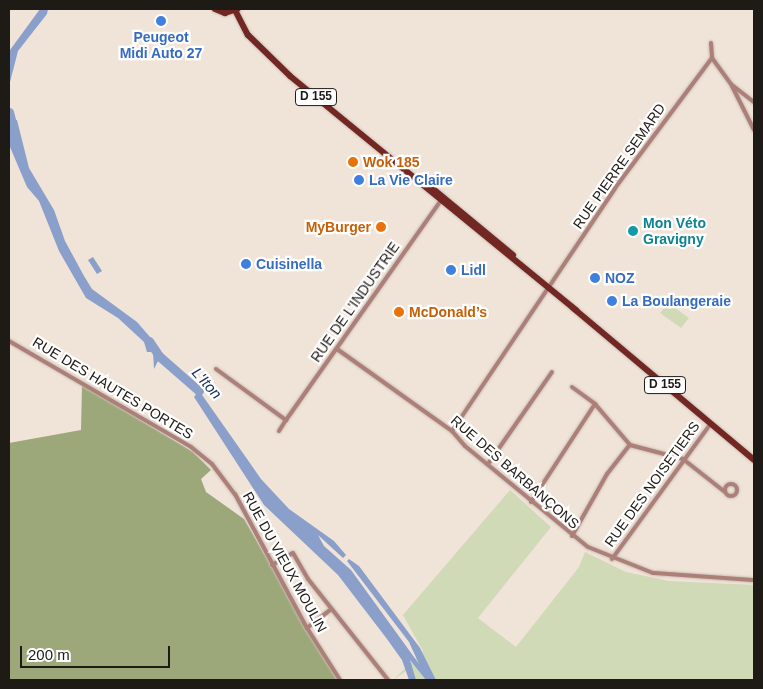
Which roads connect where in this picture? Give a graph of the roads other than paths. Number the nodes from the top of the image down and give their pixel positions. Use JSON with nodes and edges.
{"nodes":[{"id":1,"x":215,"y":9,"type":"edge"},
{"id":2,"x":236,"y":10,"type":"edge"},
{"id":3,"x":711,"y":43,"type":"dead end"},
{"id":4,"x":712,"y":58,"type":"junction"},
{"id":5,"x":732,"y":84,"type":"junction"},
{"id":6,"x":754,"y":102,"type":"edge"},
{"id":7,"x":754,"y":130,"type":"edge"},
{"id":8,"x":442,"y":200,"type":"junction"},
{"id":9,"x":549,"y":288,"type":"junction"},
{"id":10,"x":9,"y":340,"type":"edge"},
{"id":11,"x":337,"y":349,"type":"junction"},
{"id":12,"x":216,"y":369,"type":"dead end"},
{"id":13,"x":552,"y":372,"type":"dead end"},
{"id":14,"x":572,"y":387,"type":"dead end"},
{"id":15,"x":595,"y":404,"type":"junction"},
{"id":16,"x":286,"y":420,"type":"junction"},
{"id":17,"x":711,"y":423,"type":"junction"},
{"id":18,"x":279,"y":430,"type":"dead end"},
{"id":19,"x":452,"y":431,"type":"junction"},
{"id":20,"x":630,"y":445,"type":"junction"},
{"id":21,"x":206,"y":457,"type":"joint"},
{"id":22,"x":683,"y":459,"type":"junction"},
{"id":23,"x":754,"y":460,"type":"edge"},
{"id":24,"x":488,"y":464,"type":"junction"},
{"id":25,"x":725,"y":492,"type":"dead end"},
{"id":26,"x":531,"y":502,"type":"junction"},
{"id":27,"x":572,"y":536,"type":"junction"},
{"id":28,"x":612,"y":559,"type":"junction"},
{"id":29,"x":272,"y":565,"type":"junction"},
{"id":30,"x":754,"y":580,"type":"edge"},
{"id":31,"x":331,"y":609,"type":"junction"},
{"id":32,"x":307,"y":628,"type":"junction"},
{"id":33,"x":340,"y":680,"type":"edge"},
{"id":34,"x":388,"y":680,"type":"edge"}],
"edges":[{"from":1,"to":2,"type":"main road"},
{"from":2,"to":8,"type":"main road","number":"D 155"},
{"from":3,"to":4,"type":"street"},
{"from":4,"to":5,"type":"street"},
{"from":4,"to":9,"type":"street","name":"RUE PIERRE SEMARD"},
{"from":5,"to":6,"type":"street"},
{"from":5,"to":7,"type":"street"},
{"from":8,"to":9,"type":"main road","number":"D 155"},
{"from":8,"to":11,"type":"street","name":"RUE DE L'INDUSTRIE"},
{"from":9,"to":17,"type":"main road","number":"D 155"},
{"from":9,"to":19,"type":"street","name":"RUE PIERRE SEMARD"},
{"from":10,"to":21,"type":"street","name":"RUE DES HAUTES PORTES"},
{"from":11,"to":16,"type":"street","name":"RUE DE L'INDUSTRIE"},
{"from":11,"to":19,"type":"street","name":"RUE DES BARBANÇONS"},
{"from":12,"to":16,"type":"street"},
{"from":13,"to":24,"type":"street"},
{"from":14,"to":15,"type":"street"},
{"from":15,"to":20,"type":"street"},
{"from":15,"to":26,"type":"street"},
{"from":16,"to":18,"type":"street","name":"RUE DE L'INDUSTRIE"},
{"from":17,"to":22,"type":"street","name":"RUE DES NOISETIERS"},
{"from":17,"to":23,"type":"main road","number":"D 155"},
{"from":19,"to":24,"type":"street","name":"RUE DES BARBANÇONS"},
{"from":20,"to":22,"type":"street"},
{"from":20,"to":27,"type":"street"},
{"from":21,"to":29,"type":"street","name":"RUE DU VIEUX MOULIN"},
{"from":22,"to":25,"type":"street"},
{"from":22,"to":28,"type":"street","name":"RUE DES NOISETIERS"},
{"from":24,"to":26,"type":"street","name":"RUE DES BARBANÇONS"},
{"from":26,"to":27,"type":"street","name":"RUE DES BARBANÇONS"},
{"from":27,"to":28,"type":"street","name":"RUE DES BARBANÇONS"},
{"from":28,"to":30,"type":"street","name":"RUE DES BARBANÇONS"},
{"from":29,"to":31,"type":"street"},
{"from":29,"to":32,"type":"street","name":"RUE DU VIEUX MOULIN"},
{"from":31,"to":32,"type":"street"},
{"from":31,"to":34,"type":"street"},
{"from":32,"to":33,"type":"street","name":"RUE DU VIEUX MOULIN"}]}
